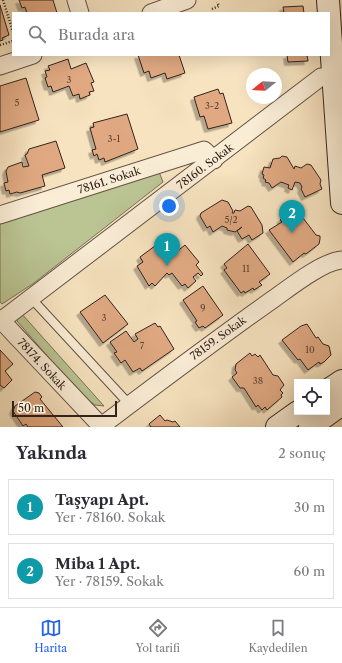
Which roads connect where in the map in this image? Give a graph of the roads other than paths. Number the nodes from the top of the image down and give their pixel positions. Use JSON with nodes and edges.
{"nodes":[{"id":1,"x":76,"y":0,"type":"edge"},
{"id":2,"x":187,"y":0,"type":"edge"},
{"id":3,"x":328,"y":0,"type":"edge"},
{"id":4,"x":80,"y":12,"type":"edge"},
{"id":5,"x":154,"y":12,"type":"edge"},
{"id":6,"x":329,"y":12,"type":"edge"},
{"id":7,"x":330,"y":25,"type":"edge"},
{"id":8,"x":30,"y":56,"type":"edge"},
{"id":9,"x":0,"y":66,"type":"edge"},
{"id":10,"x":334,"y":76,"type":"junction"},
{"id":11,"x":214,"y":160,"type":"junction"},
{"id":12,"x":342,"y":203,"type":"edge"},
{"id":13,"x":0,"y":215,"type":"edge"},
{"id":14,"x":342,"y":260,"type":"edge"},
{"id":15,"x":31,"y":298,"type":"junction"},
{"id":16,"x":1,"y":319,"type":"edge"},
{"id":17,"x":342,"y":381,"type":"edge"},
{"id":18,"x":330,"y":389,"type":"edge"},
{"id":19,"x":129,"y":404,"type":"junction"},
{"id":20,"x":342,"y":404,"type":"edge"},
{"id":21,"x":294,"y":415,"type":"edge"},
{"id":22,"x":101,"y":427,"type":"edge"},
{"id":23,"x":277,"y":427,"type":"edge"},
{"id":24,"x":310,"y":427,"type":"edge"}],
"edges":[{"from":1,"to":4,"type":"street"},
{"from":2,"to":5,"type":"street"},
{"from":3,"to":6,"type":"main road"},
{"from":7,"to":10,"type":"main road"},
{"from":8,"to":9,"type":"street"},
{"from":10,"to":11,"type":"street","name":"78160. Sokak"},
{"from":10,"to":12,"type":"main road"},
{"from":11,"to":13,"type":"street","name":"78161. Sokak"},
{"from":11,"to":15,"type":"street","name":"78160. Sokak"},
{"from":14,"to":19,"type":"street","name":"78159. Sokak"},
{"from":15,"to":16,"type":"street","name":"78160. Sokak"},
{"from":15,"to":19,"type":"lane"},
{"from":16,"to":22,"type":"street","name":"78174. Sokak"},
{"from":17,"to":18,"type":"main road"},
{"from":19,"to":22,"type":"street","name":"78159. Sokak"},
{"from":20,"to":24,"type":"main road"},
{"from":21,"to":23,"type":"main road"}]}
